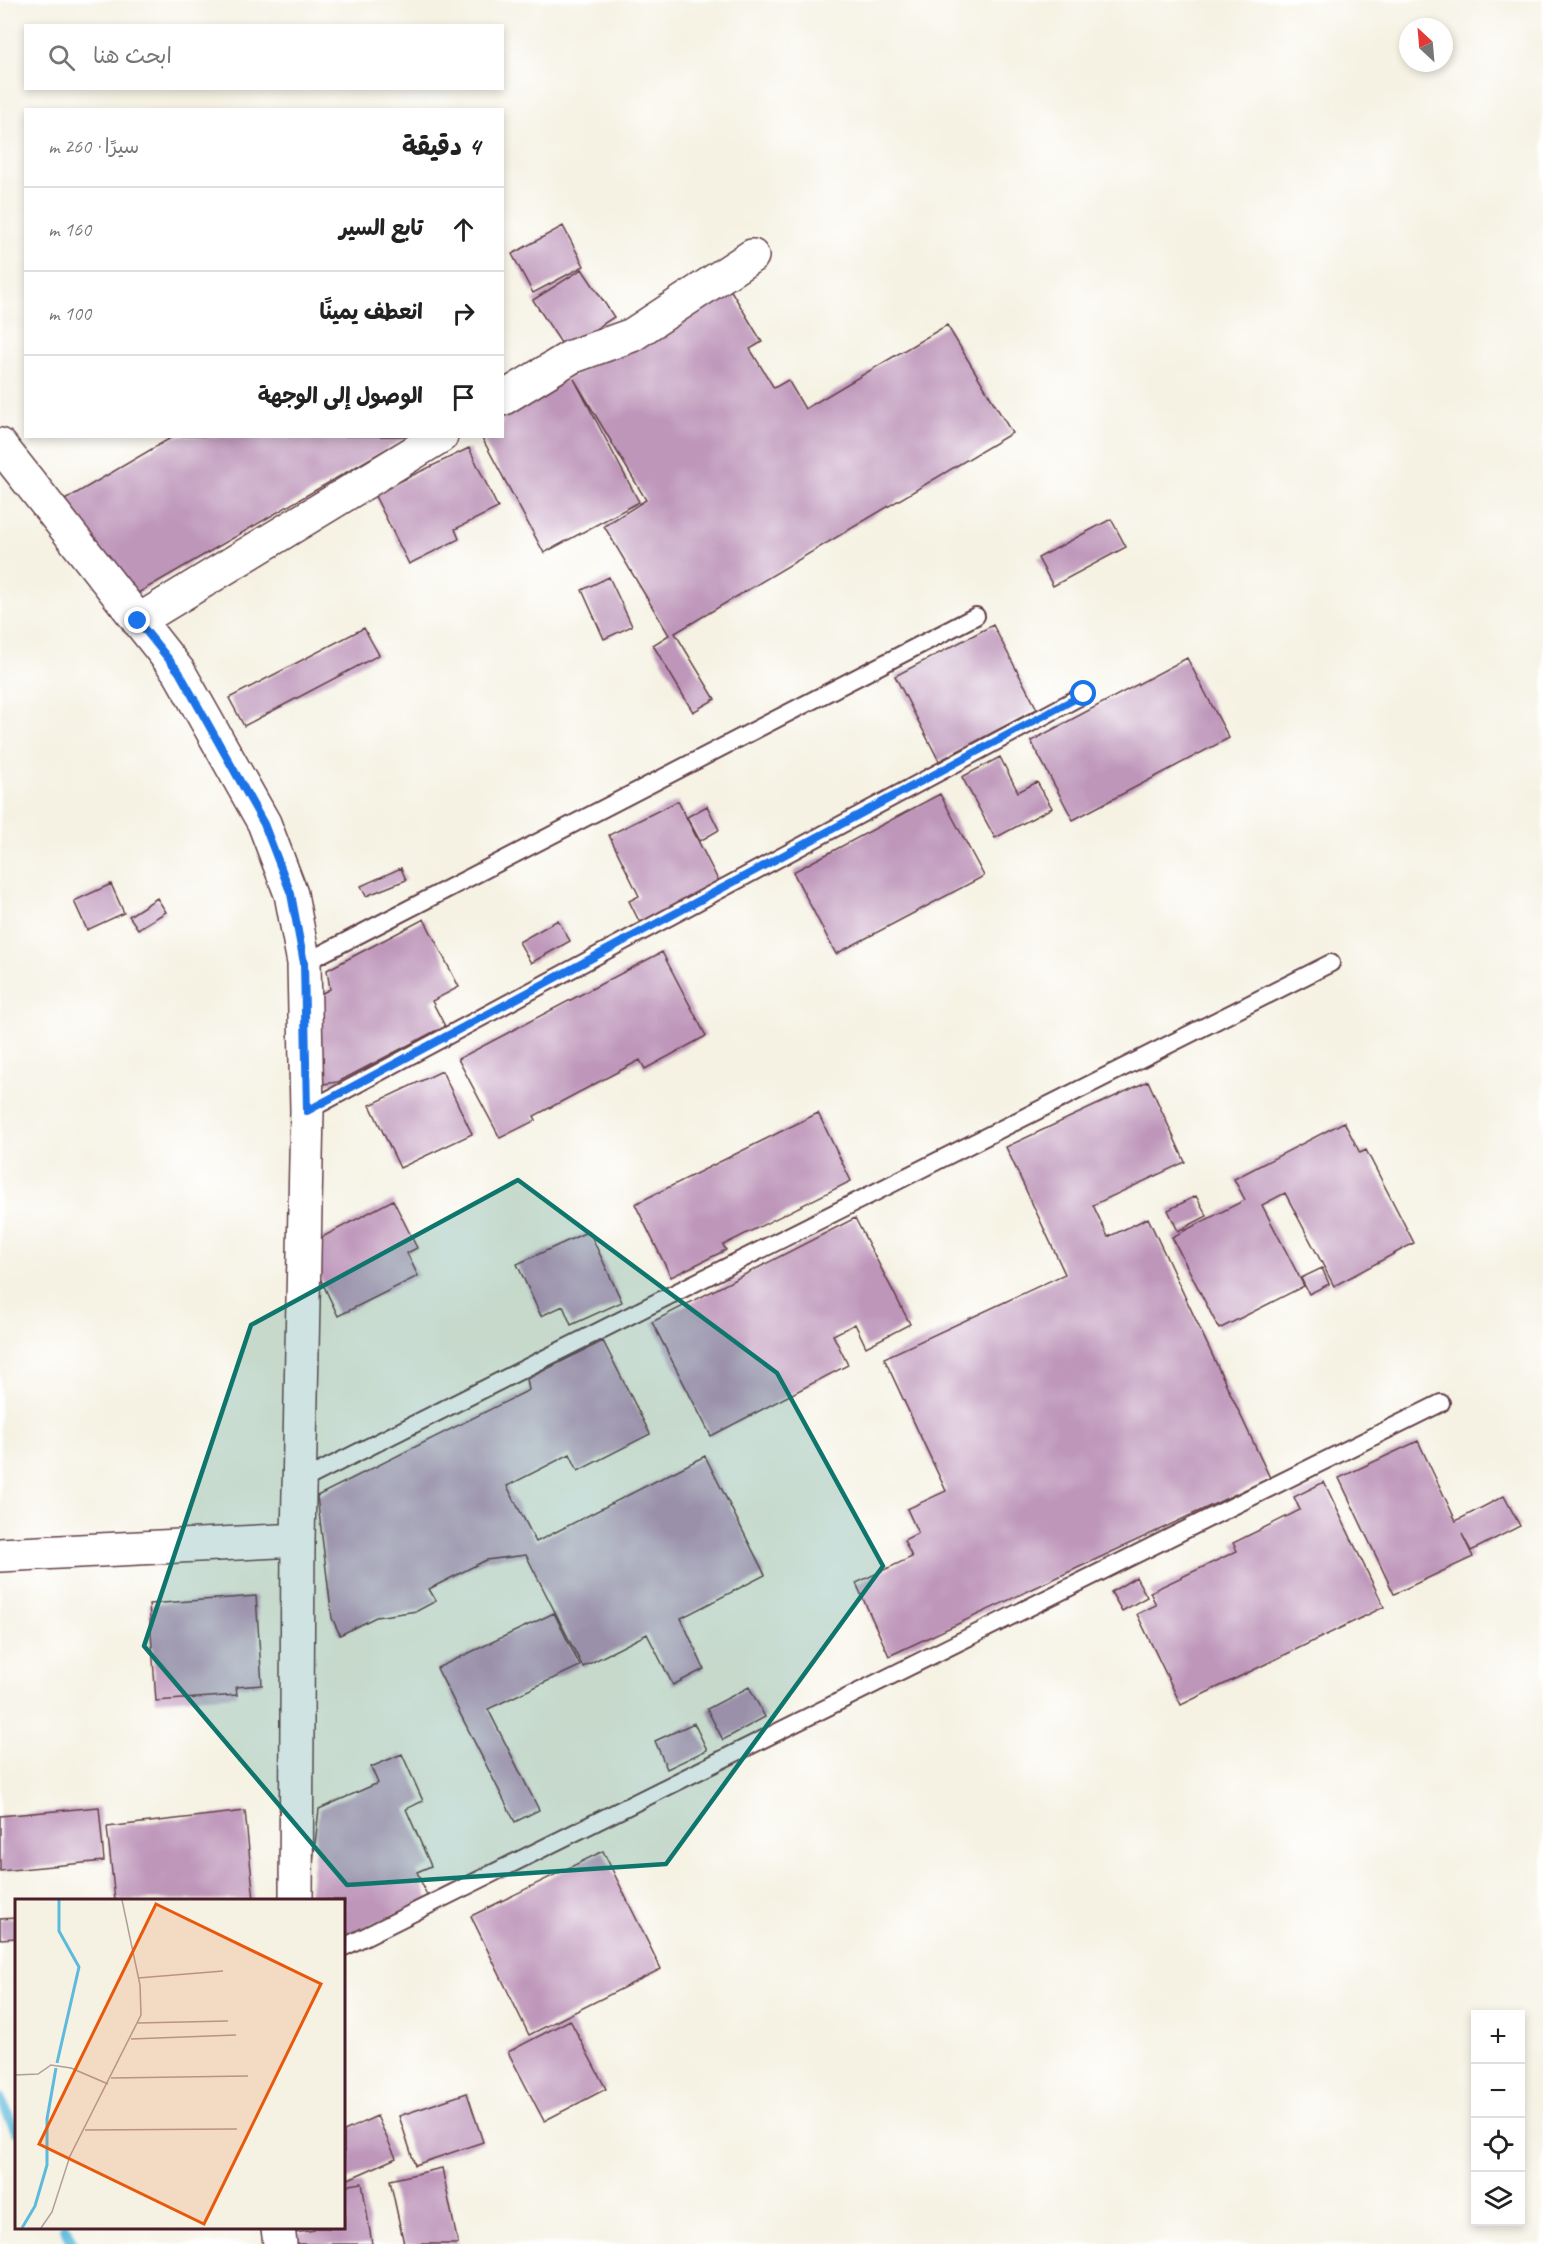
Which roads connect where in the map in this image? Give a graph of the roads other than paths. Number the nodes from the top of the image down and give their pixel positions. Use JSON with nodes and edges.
{"nodes":[{"id":1,"x":752,"y":256,"type":"dead end"},
{"id":2,"x":504,"y":398,"type":"edge"},
{"id":3,"x":438,"y":438,"type":"edge"},
{"id":4,"x":0,"y":445,"type":"edge"},
{"id":5,"x":976,"y":616,"type":"dead end"},
{"id":6,"x":138,"y":621,"type":"junction"},
{"id":7,"x":1084,"y":694,"type":"dead end"},
{"id":8,"x":304,"y":963,"type":"junction"},
{"id":9,"x":1331,"y":963,"type":"dead end"},
{"id":10,"x":307,"y":1111,"type":"junction"},
{"id":11,"x":1441,"y":1403,"type":"dead end"},
{"id":12,"x":299,"y":1482,"type":"junction"},
{"id":13,"x":298,"y":1540,"type":"junction"},
{"id":14,"x":0,"y":1555,"type":"edge"},
{"id":15,"x":296,"y":1899,"type":"edge"},
{"id":16,"x":345,"y":1947,"type":"edge"},
{"id":17,"x":278,"y":2229,"type":"edge"},
{"id":18,"x":279,"y":2244,"type":"edge"}],
"edges":[{"from":1,"to":2,"type":"street"},
{"from":3,"to":6,"type":"street"},
{"from":4,"to":6,"type":"street"},
{"from":5,"to":8,"type":"lane"},
{"from":6,"to":8,"type":"street"},
{"from":7,"to":10,"type":"lane"},
{"from":8,"to":10,"type":"street"},
{"from":9,"to":12,"type":"lane"},
{"from":10,"to":12,"type":"street"},
{"from":11,"to":16,"type":"lane"},
{"from":12,"to":13,"type":"street"},
{"from":13,"to":14,"type":"street"},
{"from":13,"to":15,"type":"street"},
{"from":17,"to":18,"type":"street"}]}
